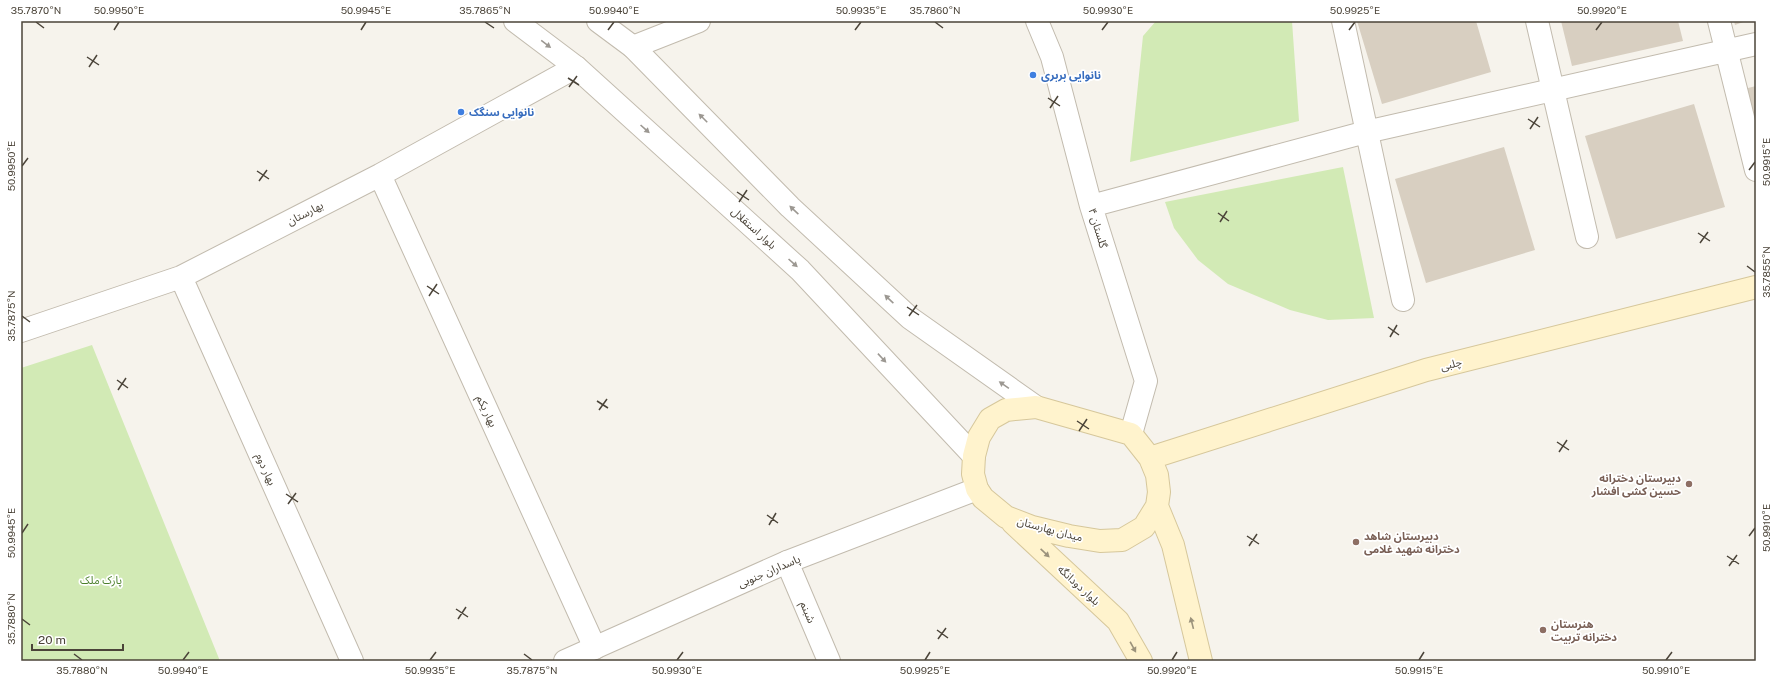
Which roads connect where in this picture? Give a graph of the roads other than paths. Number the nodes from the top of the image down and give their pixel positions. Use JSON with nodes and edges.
{"nodes":[{"id":1,"x":515,"y":21,"type":"edge"},
{"id":2,"x":598,"y":21,"type":"edge"},
{"id":3,"x":699,"y":21,"type":"edge"},
{"id":4,"x":1037,"y":21,"type":"edge"},
{"id":5,"x":1343,"y":21,"type":"edge"},
{"id":6,"x":1537,"y":21,"type":"edge"},
{"id":7,"x":1719,"y":21,"type":"edge"},
{"id":8,"x":1756,"y":44,"type":"edge"},
{"id":9,"x":633,"y":47,"type":"junction"},
{"id":10,"x":1727,"y":50,"type":"junction"},
{"id":11,"x":576,"y":67,"type":"junction"},
{"id":12,"x":1553,"y":90,"type":"junction"},
{"id":13,"x":1366,"y":132,"type":"junction"},
{"id":14,"x":1756,"y":170,"type":"edge"},
{"id":15,"x":380,"y":175,"type":"junction"},
{"id":16,"x":1091,"y":206,"type":"junction"},
{"id":17,"x":1587,"y":237,"type":"dead end"},
{"id":18,"x":181,"y":277,"type":"junction"},
{"id":19,"x":1756,"y":287,"type":"edge"},
{"id":20,"x":1403,"y":300,"type":"dead end"},
{"id":21,"x":21,"y":331,"type":"edge"},
{"id":22,"x":1036,"y":408,"type":"junction"},
{"id":23,"x":1131,"y":434,"type":"junction"},
{"id":24,"x":974,"y":456,"type":"junction"},
{"id":25,"x":1150,"y":458,"type":"junction"},
{"id":26,"x":977,"y":489,"type":"junction"},
{"id":27,"x":1157,"y":506,"type":"junction"},
{"id":28,"x":1006,"y":517,"type":"junction"},
{"id":29,"x":787,"y":562,"type":"junction"},
{"id":30,"x":595,"y":648,"type":"junction"},
{"id":31,"x":352,"y":661,"type":"edge"},
{"id":32,"x":565,"y":661,"type":"edge"},
{"id":33,"x":830,"y":661,"type":"edge"},
{"id":34,"x":1141,"y":661,"type":"edge"},
{"id":35,"x":1201,"y":661,"type":"edge"}],
"edges":[{"from":1,"to":11,"type":"street","name":"بلوار استقلال","one_way":true},
{"from":2,"to":9,"type":"street"},
{"from":3,"to":9,"type":"street"},
{"from":4,"to":16,"type":"street","name":"گلستان ۴"},
{"from":5,"to":13,"type":"street"},
{"from":6,"to":12,"type":"street"},
{"from":7,"to":10,"type":"street"},
{"from":8,"to":10,"type":"street"},
{"from":22,"to":9,"type":"street","one_way":true},
{"from":10,"to":12,"type":"street"},
{"from":10,"to":14,"type":"street"},
{"from":11,"to":15,"type":"street","name":"بهارستان"},
{"from":11,"to":24,"type":"street","name":"بلوار استقلال","one_way":true},
{"from":12,"to":13,"type":"street"},
{"from":12,"to":17,"type":"street"},
{"from":13,"to":16,"type":"street"},
{"from":13,"to":20,"type":"street"},
{"from":15,"to":18,"type":"street","name":"بهارستان"},
{"from":15,"to":30,"type":"street","name":"بهار یکم"},
{"from":16,"to":23,"type":"street","name":"گلستان ۴"},
{"from":18,"to":21,"type":"street","name":"بهارستان"},
{"from":18,"to":31,"type":"street","name":"بهار دوم"},
{"from":19,"to":25,"type":"main road","name":"چلبی"},
{"from":22,"to":23,"type":"main road","name":"میدان بهارستان"},
{"from":22,"to":24,"type":"main road","name":"میدان بهارستان"},
{"from":23,"to":25,"type":"main road","name":"میدان بهارستان"},
{"from":24,"to":26,"type":"main road","name":"میدان بهارستان"},
{"from":25,"to":27,"type":"main road","name":"میدان بهارستان"},
{"from":26,"to":28,"type":"main road","name":"میدان بهارستان"},
{"from":26,"to":29,"type":"street","name":"پاسداران جنوبی"},
{"from":27,"to":28,"type":"main road","name":"میدان بهارستان"},
{"from":35,"to":27,"type":"main road","one_way":true},
{"from":28,"to":34,"type":"main road","name":"بلوار دودانگه","one_way":true},
{"from":29,"to":30,"type":"street","name":"پاسداران جنوبی"},
{"from":29,"to":33,"type":"street","name":"شبنم"},
{"from":30,"to":32,"type":"street","name":"پاسداران جنوبی"}]}
